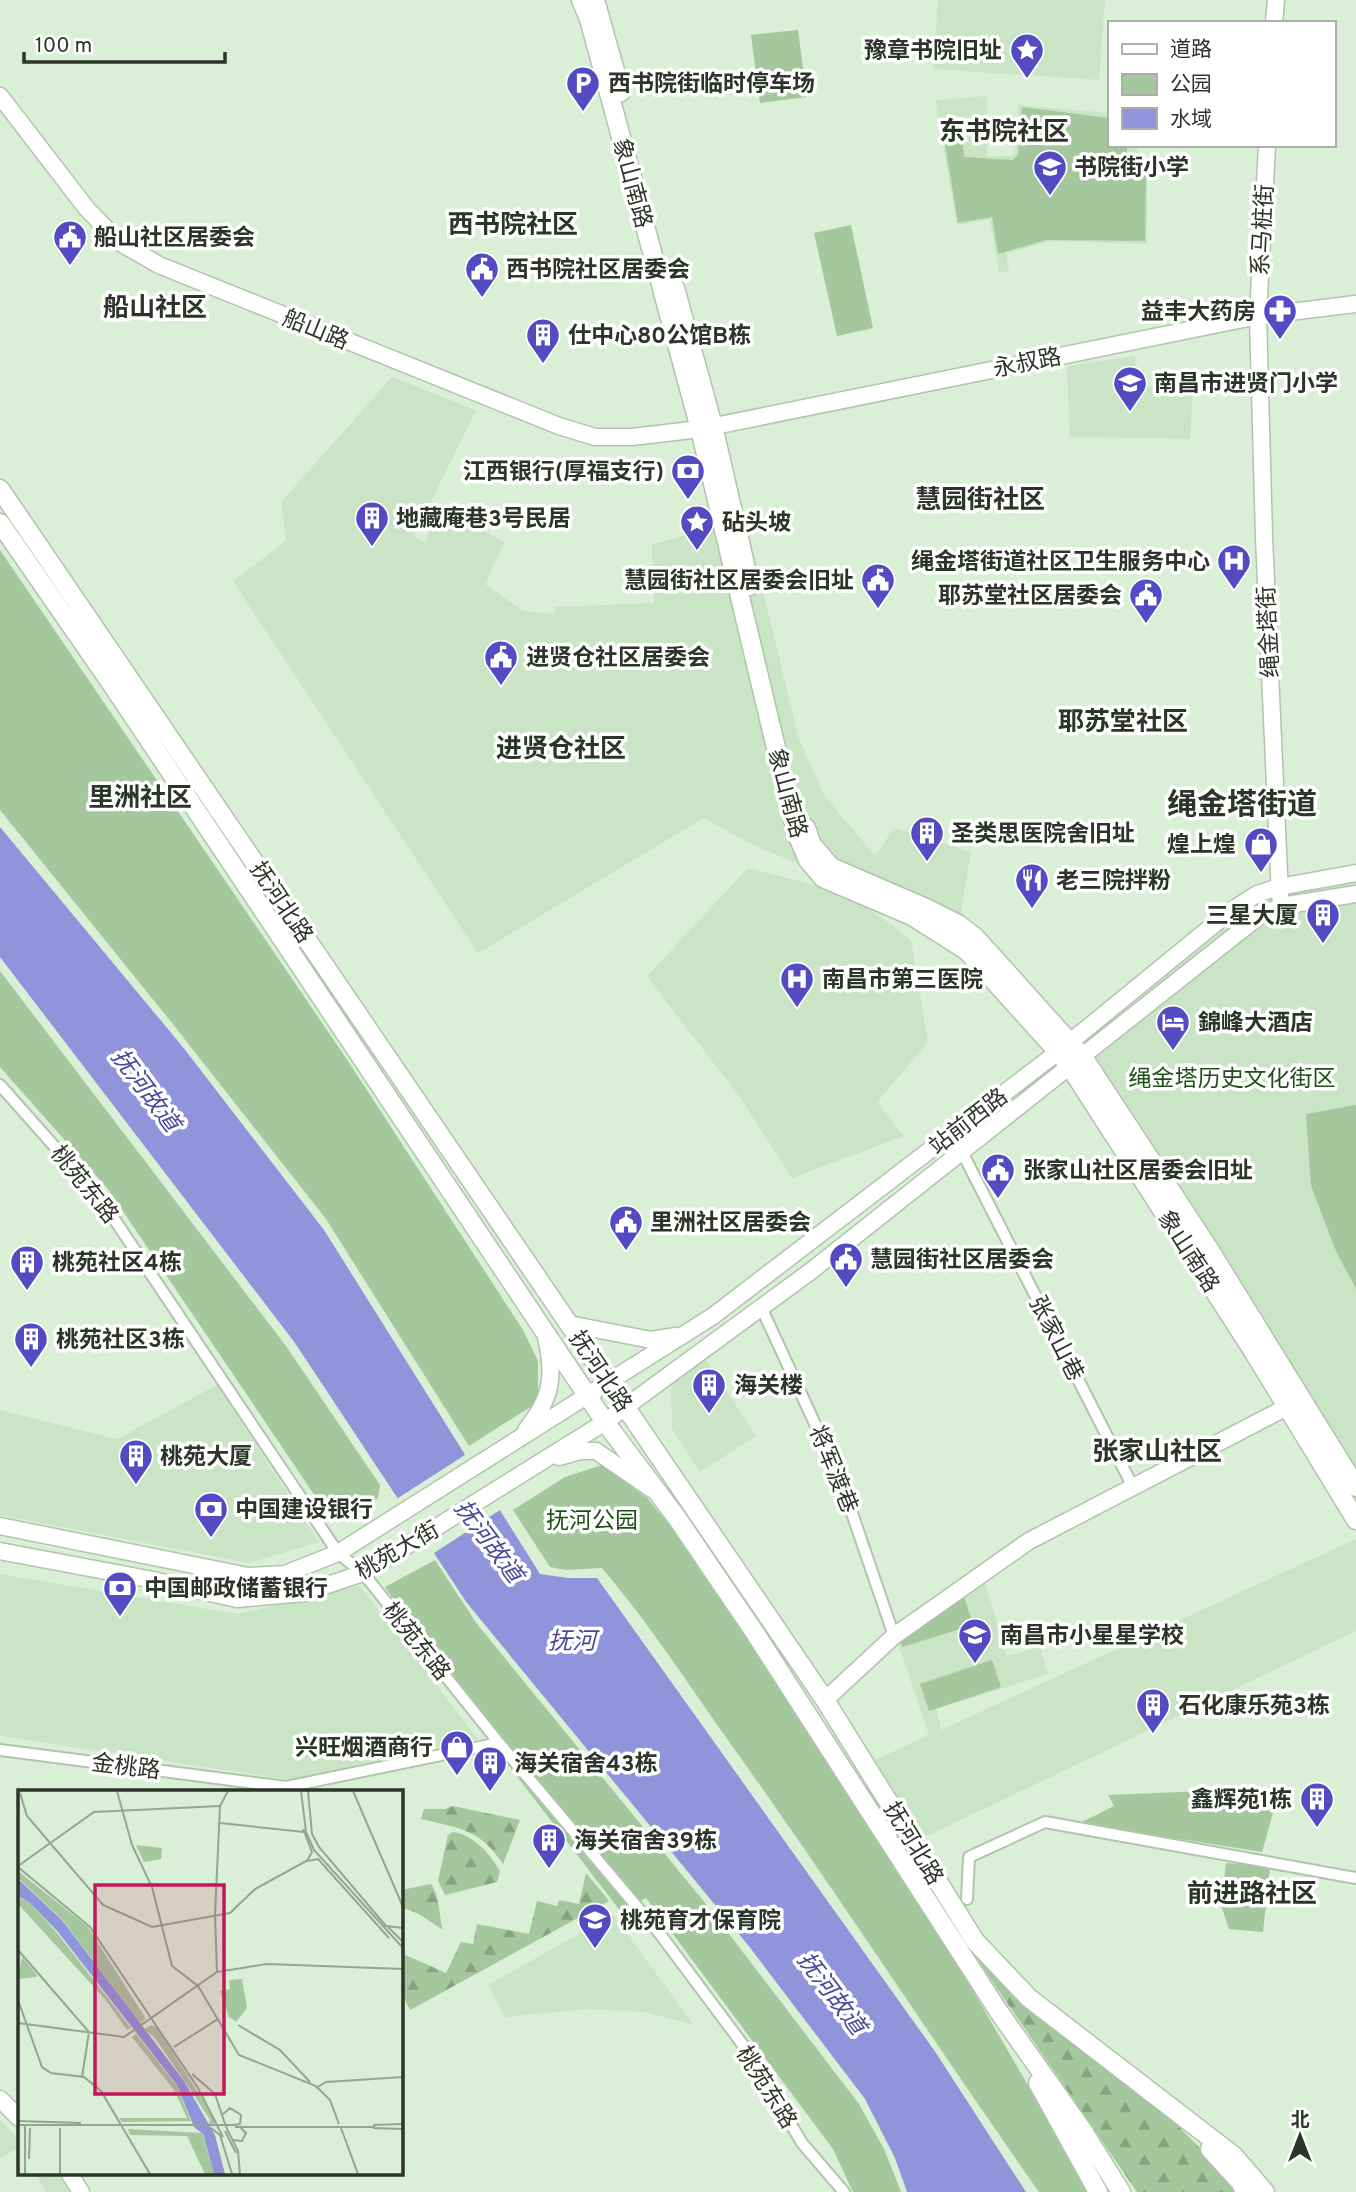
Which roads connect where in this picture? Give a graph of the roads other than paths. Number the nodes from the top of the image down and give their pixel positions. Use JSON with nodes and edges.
{"nodes":[{"id":1,"x":581,"y":0,"type":"edge"},
{"id":2,"x":596,"y":0,"type":"edge"},
{"id":3,"x":1276,"y":0,"type":"edge"},
{"id":4,"x":1274,"y":21,"type":"edge"},
{"id":5,"x":0,"y":96,"type":"edge"},
{"id":6,"x":1267,"y":147,"type":"edge"},
{"id":7,"x":1356,"y":304,"type":"edge"},
{"id":8,"x":1258,"y":316,"type":"junction"},
{"id":9,"x":707,"y":427,"type":"junction"},
{"id":10,"x":0,"y":489,"type":"edge"},
{"id":11,"x":0,"y":523,"type":"edge"},
{"id":12,"x":1356,"y":873,"type":"edge"},
{"id":13,"x":1279,"y":887,"type":"junction"},
{"id":14,"x":1356,"y":894,"type":"edge"},
{"id":15,"x":1281,"y":906,"type":"junction"},
{"id":16,"x":1064,"y":1047,"type":"junction"},
{"id":17,"x":1077,"y":1062,"type":"junction"},
{"id":18,"x":0,"y":1085,"type":"edge"},
{"id":19,"x":962,"y":1152,"type":"junction"},
{"id":20,"x":761,"y":1307,"type":"junction"},
{"id":21,"x":569,"y":1324,"type":"junction"},
{"id":22,"x":545,"y":1332,"type":"junction"},
{"id":23,"x":686,"y":1334,"type":"junction"},
{"id":24,"x":609,"y":1383,"type":"junction"},
{"id":25,"x":588,"y":1396,"type":"junction"},
{"id":26,"x":625,"y":1407,"type":"junction"},
{"id":27,"x":1287,"y":1407,"type":"junction"},
{"id":28,"x":605,"y":1422,"type":"junction"},
{"id":29,"x":518,"y":1440,"type":"junction"},
{"id":30,"x":540,"y":1463,"type":"junction"},
{"id":31,"x":1133,"y":1487,"type":"junction"},
{"id":32,"x":1356,"y":1487,"type":"edge"},
{"id":33,"x":661,"y":1496,"type":"junction"},
{"id":34,"x":1356,"y":1520,"type":"edge"},
{"id":35,"x":0,"y":1526,"type":"edge"},
{"id":36,"x":0,"y":1551,"type":"edge"},
{"id":37,"x":338,"y":1553,"type":"junction"},
{"id":38,"x":363,"y":1573,"type":"junction"},
{"id":39,"x":894,"y":1636,"type":"junction"},
{"id":40,"x":824,"y":1700,"type":"junction"},
{"id":41,"x":499,"y":1743,"type":"junction"},
{"id":42,"x":0,"y":1750,"type":"edge"},
{"id":43,"x":1356,"y":1878,"type":"edge"},
{"id":44,"x":967,"y":1899,"type":"dead end"},
{"id":45,"x":999,"y":2012,"type":"junction"},
{"id":46,"x":0,"y":2099,"type":"edge"},
{"id":47,"x":18,"y":2118,"type":"edge"},
{"id":48,"x":1183,"y":2119,"type":"junction"},
{"id":49,"x":70,"y":2174,"type":"edge"},
{"id":50,"x":81,"y":2192,"type":"edge"},
{"id":51,"x":844,"y":2192,"type":"edge"},
{"id":52,"x":1098,"y":2192,"type":"edge"},
{"id":53,"x":1121,"y":2192,"type":"edge"},
{"id":54,"x":1245,"y":2192,"type":"edge"},
{"id":55,"x":1265,"y":2192,"type":"edge"}],
"edges":[{"from":1,"to":9,"type":"main road","name":"象山南路"},
{"from":2,"to":9,"type":"main road","name":"象山南路"},
{"from":3,"to":4,"type":"main road"},
{"from":5,"to":9,"type":"main road","name":"船山路"},
{"from":6,"to":8,"type":"main road","name":"系马桩街"},
{"from":7,"to":8,"type":"main road","name":"永叔路"},
{"from":8,"to":9,"type":"main road","name":"永叔路"},
{"from":8,"to":13,"type":"main road","name":"绳金塔街"},
{"from":9,"to":16,"type":"main road","name":"象山南路"},
{"from":10,"to":21,"type":"main road","name":"抚河北路"},
{"from":11,"to":22,"type":"main road","name":"抚河北路"},
{"from":12,"to":13,"type":"main road","name":"站前西路"},
{"from":13,"to":15,"type":"main road","name":"绳金塔街"},
{"from":13,"to":16,"type":"main road","name":"站前西路"},
{"from":14,"to":15,"type":"main road","name":"站前西路"},
{"from":15,"to":17,"type":"main road","name":"站前西路"},
{"from":16,"to":17,"type":"main road","name":"象山南路"},
{"from":16,"to":23,"type":"main road","name":"站前西路"},
{"from":17,"to":19,"type":"main road","name":"站前西路"},
{"from":17,"to":27,"type":"main road","name":"象山南路"},
{"from":17,"to":32,"type":"main road","name":"象山南路"},
{"from":18,"to":37,"type":"street","name":"桃苑东路"},
{"from":19,"to":20,"type":"main road","name":"站前西路"},
{"from":19,"to":31,"type":"street","name":"张家山巷"},
{"from":20,"to":26,"type":"main road","name":"站前西路"},
{"from":20,"to":39,"type":"street","name":"将军渡巷"},
{"from":21,"to":23,"type":"main road"},
{"from":21,"to":24,"type":"main road","name":"抚河北路"},
{"from":22,"to":25,"type":"main road","name":"抚河北路"},
{"from":22,"to":29,"type":"main road"},
{"from":23,"to":24,"type":"main road","name":"站前西路"},
{"from":24,"to":25,"type":"main road","name":"站前西路"},
{"from":24,"to":26,"type":"main road","name":"抚河北路"},
{"from":25,"to":28,"type":"main road","name":"抚河北路"},
{"from":25,"to":29,"type":"main road","name":"桃苑大街"},
{"from":26,"to":28,"type":"main road","name":"站前西路"},
{"from":26,"to":40,"type":"main road","name":"抚河北路"},
{"from":27,"to":31,"type":"main road"},
{"from":27,"to":34,"type":"main road","name":"象山南路"},
{"from":28,"to":30,"type":"main road","name":"桃苑大街"},
{"from":28,"to":33,"type":"main road","name":"抚河北路"},
{"from":29,"to":37,"type":"main road","name":"桃苑大街"},
{"from":30,"to":33,"type":"main road"},
{"from":30,"to":38,"type":"main road","name":"桃苑大街"},
{"from":31,"to":39,"type":"main road"},
{"from":33,"to":45,"type":"main road","name":"抚河北路"},
{"from":35,"to":37,"type":"main road","name":"桃苑大街"},
{"from":36,"to":38,"type":"main road","name":"桃苑大街"},
{"from":37,"to":38,"type":"street","name":"桃苑东路"},
{"from":38,"to":41,"type":"street","name":"桃苑东路"},
{"from":39,"to":40,"type":"main road"},
{"from":40,"to":48,"type":"main road","name":"抚河北路"},
{"from":41,"to":42,"type":"street","name":"金桃路"},
{"from":41,"to":51,"type":"street","name":"桃苑东路"},
{"from":43,"to":44,"type":"street"},
{"from":45,"to":52,"type":"main road"},
{"from":45,"to":53,"type":"main road","name":"抚河北路"},
{"from":46,"to":47,"type":"main road"},
{"from":48,"to":54,"type":"main road"},
{"from":48,"to":55,"type":"main road","name":"抚河北路"},
{"from":49,"to":50,"type":"main road"}]}
